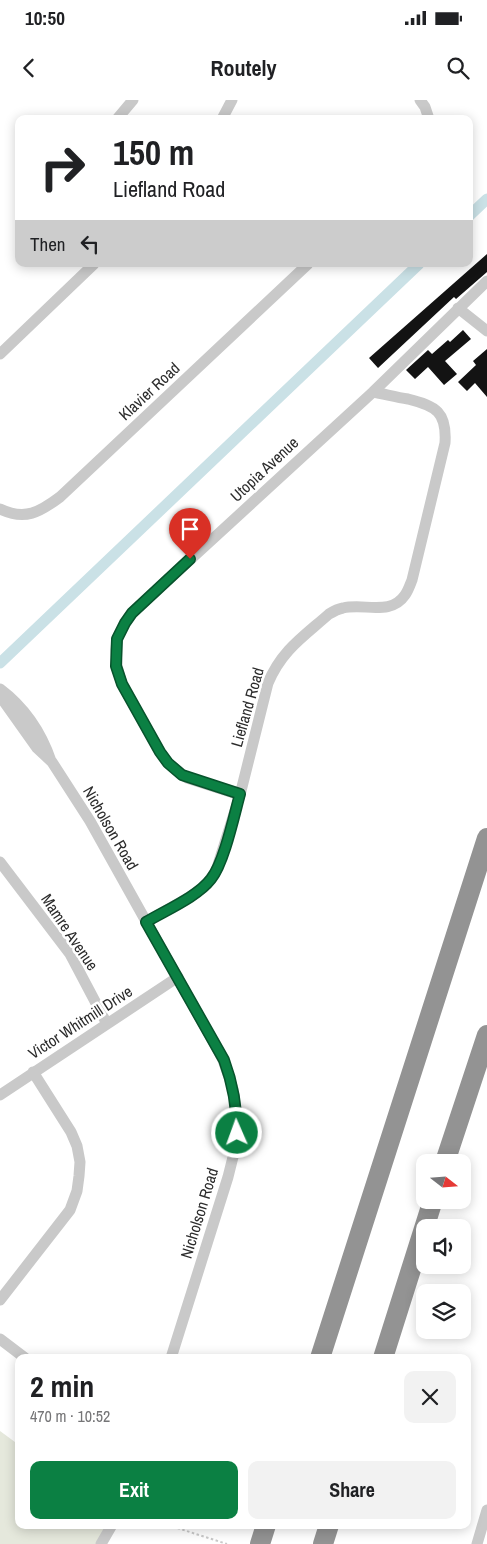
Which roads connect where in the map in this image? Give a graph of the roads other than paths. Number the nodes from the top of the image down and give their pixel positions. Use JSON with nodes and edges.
{"nodes":[{"id":1,"x":133,"y":100,"type":"edge"},
{"id":2,"x":232,"y":100,"type":"edge"},
{"id":3,"x":420,"y":100,"type":"edge"},
{"id":4,"x":120,"y":115,"type":"edge"},
{"id":5,"x":224,"y":115,"type":"edge"},
{"id":6,"x":428,"y":115,"type":"edge"},
{"id":7,"x":91,"y":267,"type":"edge"},
{"id":8,"x":305,"y":267,"type":"edge"},
{"id":9,"x":487,"y":281,"type":"edge"},
{"id":10,"x":458,"y":308,"type":"junction"},
{"id":11,"x":487,"y":331,"type":"edge"},
{"id":12,"x":0,"y":354,"type":"edge"},
{"id":13,"x":373,"y":392,"type":"junction"},
{"id":14,"x":0,"y":509,"type":"edge"},
{"id":15,"x":0,"y":689,"type":"edge"},
{"id":16,"x":0,"y":696,"type":"edge"},
{"id":17,"x":52,"y":762,"type":"junction"},
{"id":18,"x":240,"y":794,"type":"junction"},
{"id":19,"x":487,"y":838,"type":"edge"},
{"id":20,"x":0,"y":862,"type":"edge"},
{"id":21,"x":146,"y":922,"type":"junction"},
{"id":22,"x":178,"y":977,"type":"junction"},
{"id":23,"x":107,"y":1024,"type":"junction"},
{"id":24,"x":487,"y":1035,"type":"edge"},
{"id":25,"x":33,"y":1072,"type":"junction"},
{"id":26,"x":0,"y":1094,"type":"edge"},
{"id":27,"x":449,"y":1154,"type":"edge"},
{"id":28,"x":430,"y":1209,"type":"edge"},
{"id":29,"x":0,"y":1300,"type":"edge"},
{"id":30,"x":0,"y":1339,"type":"edge"},
{"id":31,"x":20,"y":1354,"type":"edge"},
{"id":32,"x":172,"y":1354,"type":"edge"},
{"id":33,"x":321,"y":1354,"type":"edge"},
{"id":34,"x":384,"y":1354,"type":"edge"},
{"id":35,"x":487,"y":1510,"type":"edge"},
{"id":36,"x":110,"y":1529,"type":"edge"},
{"id":37,"x":265,"y":1529,"type":"edge"},
{"id":38,"x":328,"y":1529,"type":"edge"},
{"id":39,"x":101,"y":1544,"type":"edge"},
{"id":40,"x":260,"y":1544,"type":"edge"},
{"id":41,"x":323,"y":1544,"type":"edge"},
{"id":42,"x":477,"y":1544,"type":"edge"}],
"edges":[{"from":1,"to":4,"type":"street"},
{"from":2,"to":5,"type":"street"},
{"from":3,"to":6,"type":"street"},
{"from":7,"to":12,"type":"street"},
{"from":8,"to":14,"type":"street","name":"Klavier Road"},
{"from":9,"to":10,"type":"street","name":"Utopia Avenue"},
{"from":10,"to":11,"type":"street"},
{"from":10,"to":13,"type":"street","name":"Utopia Avenue"},
{"from":13,"to":18,"type":"street","name":"Liefland Road"},
{"from":13,"to":18,"type":"street","name":"Utopia Avenue"},
{"from":15,"to":17,"type":"street","name":"Nicholson Road"},
{"from":16,"to":17,"type":"street","name":"Nicholson Road"},
{"from":17,"to":21,"type":"street","name":"Nicholson Road"},
{"from":18,"to":21,"type":"street","name":"Liefland Road"},
{"from":19,"to":33,"type":"highway"},
{"from":20,"to":23,"type":"street","name":"Mamre Avenue"},
{"from":21,"to":22,"type":"street","name":"Nicholson Road"},
{"from":22,"to":23,"type":"street","name":"Victor Whitmill Drive"},
{"from":22,"to":32,"type":"street","name":"Nicholson Road"},
{"from":23,"to":25,"type":"street","name":"Victor Whitmill Drive"},
{"from":24,"to":27,"type":"highway"},
{"from":25,"to":26,"type":"street","name":"Victor Whitmill Drive"},
{"from":25,"to":29,"type":"street"},
{"from":28,"to":34,"type":"highway"},
{"from":30,"to":31,"type":"street"},
{"from":35,"to":42,"type":"street"},
{"from":36,"to":39,"type":"street"},
{"from":37,"to":40,"type":"highway"},
{"from":38,"to":41,"type":"highway"}]}
